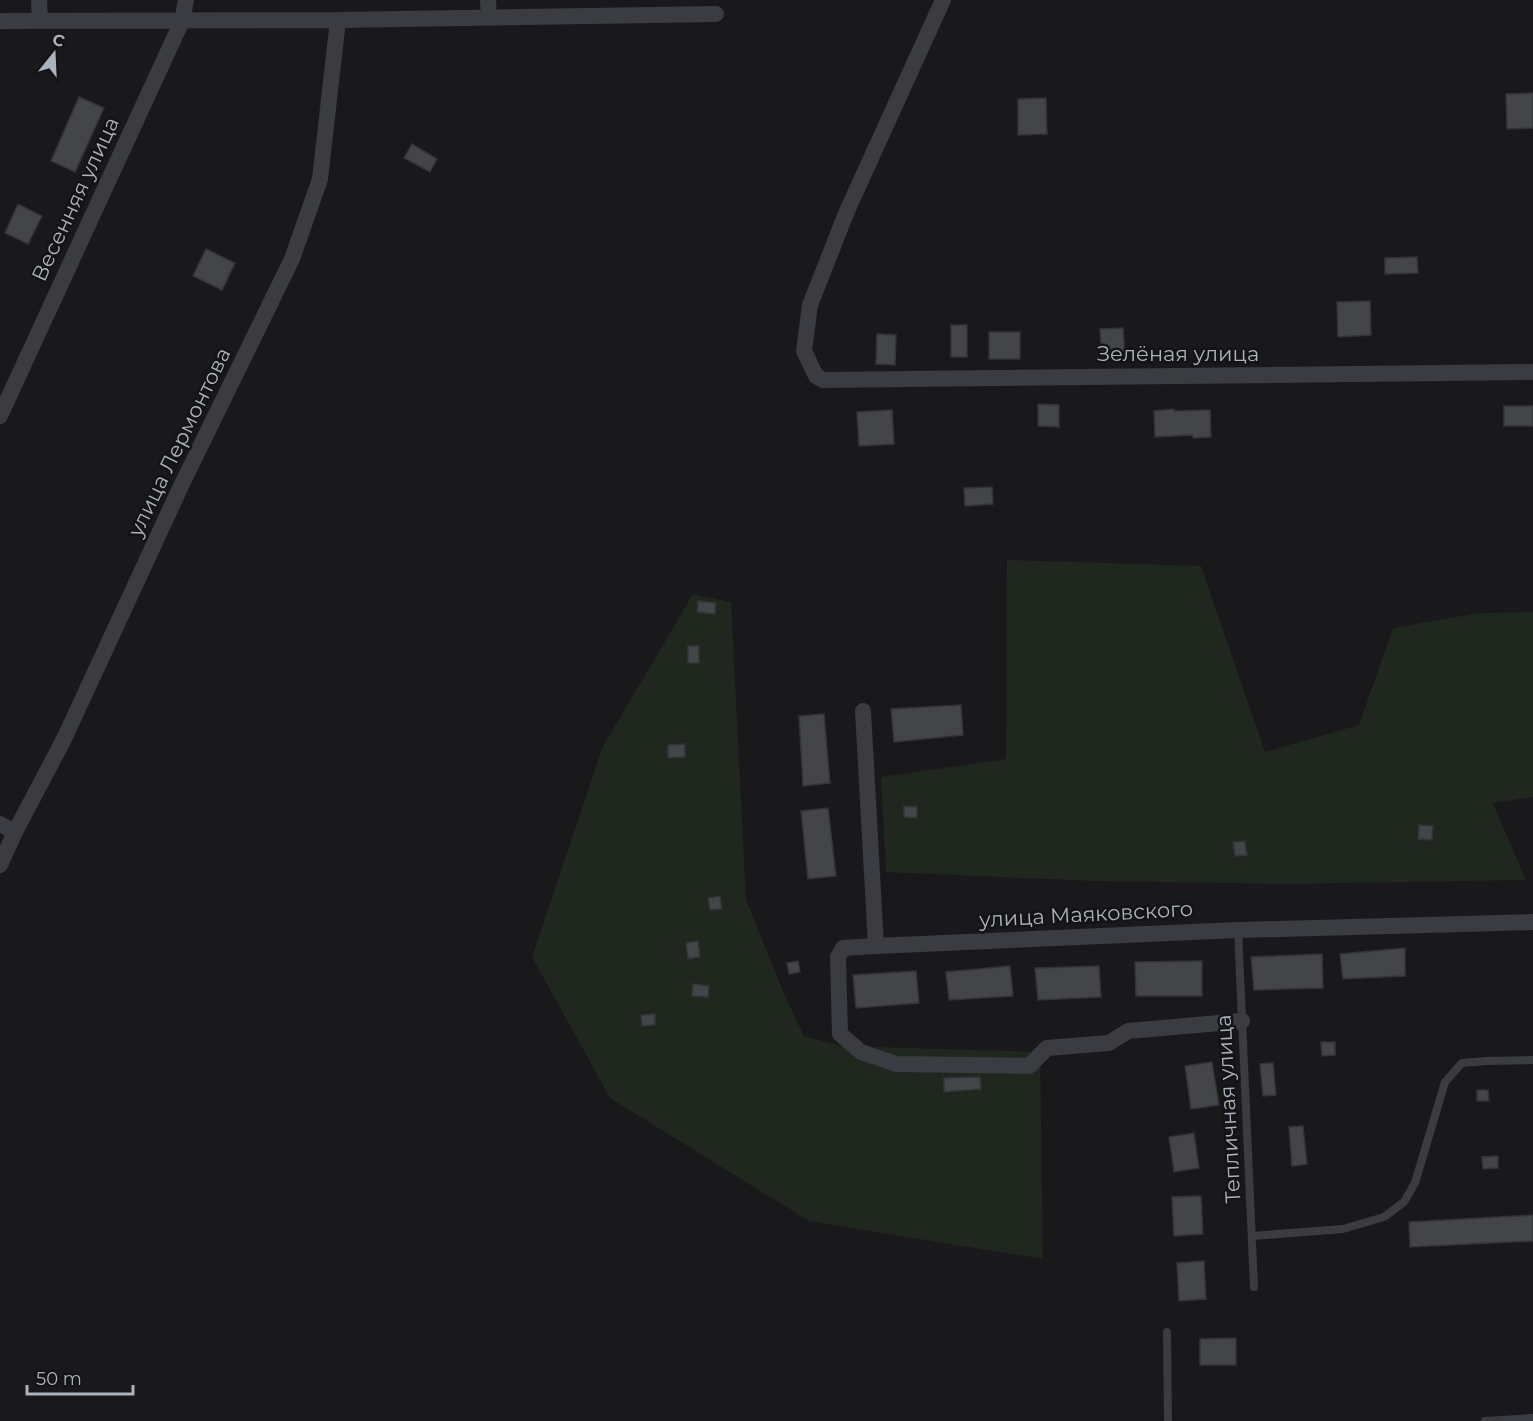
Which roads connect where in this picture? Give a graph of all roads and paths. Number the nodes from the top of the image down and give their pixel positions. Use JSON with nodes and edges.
{"nodes":[{"id":1,"x":39,"y":0,"type":"edge"},
{"id":2,"x":186,"y":0,"type":"edge"},
{"id":3,"x":488,"y":0,"type":"edge"},
{"id":4,"x":943,"y":0,"type":"edge"},
{"id":5,"x":716,"y":14,"type":"dead end"},
{"id":6,"x":489,"y":18,"type":"junction"},
{"id":7,"x":338,"y":20,"type":"junction"},
{"id":8,"x":0,"y":21,"type":"edge"},
{"id":9,"x":40,"y":21,"type":"junction"},
{"id":10,"x":182,"y":21,"type":"junction"},
{"id":11,"x":1533,"y":372,"type":"edge"},
{"id":12,"x":0,"y":416,"type":"edge"},
{"id":13,"x":863,"y":711,"type":"dead end"},
{"id":14,"x":7,"y":828,"type":"edge"},
{"id":15,"x":0,"y":865,"type":"edge"},
{"id":16,"x":1533,"y":922,"type":"edge"},
{"id":17,"x":1238,"y":930,"type":"junction"},
{"id":18,"x":876,"y":946,"type":"junction"},
{"id":19,"x":1242,"y":1021,"type":"junction"},
{"id":20,"x":1533,"y":1060,"type":"edge"},
{"id":21,"x":1252,"y":1236,"type":"junction"},
{"id":22,"x":1254,"y":1287,"type":"dead end"},
{"id":23,"x":1167,"y":1332,"type":"dead end"},
{"id":24,"x":1533,"y":1418,"type":"edge"},
{"id":25,"x":1168,"y":1421,"type":"edge"},
{"id":26,"x":1485,"y":1421,"type":"edge"}],
"edges":[{"from":1,"to":9,"type":"street"},
{"from":2,"to":10,"type":"street","name":"Весенняя улица"},
{"from":3,"to":6,"type":"street"},
{"from":4,"to":11,"type":"street","name":"Зелёная улица"},
{"from":5,"to":6,"type":"street"},
{"from":6,"to":7,"type":"street"},
{"from":7,"to":10,"type":"street"},
{"from":7,"to":14,"type":"street","name":"улица Лермонтова"},
{"from":8,"to":9,"type":"street"},
{"from":9,"to":10,"type":"street"},
{"from":10,"to":12,"type":"street","name":"Весенняя улица"},
{"from":13,"to":18,"type":"street"},
{"from":14,"to":15,"type":"street","name":"улица Лермонтова"},
{"from":16,"to":17,"type":"street","name":"улица Маяковского"},
{"from":17,"to":18,"type":"street","name":"улица Маяковского"},
{"from":17,"to":19,"type":"lane","name":"Тепличная улица"},
{"from":18,"to":19,"type":"street","name":"улица Маяковского"},
{"from":19,"to":21,"type":"lane","name":"Тепличная улица"},
{"from":20,"to":21,"type":"lane"},
{"from":21,"to":22,"type":"lane","name":"Тепличная улица"},
{"from":23,"to":25,"type":"lane"},
{"from":24,"to":26,"type":"lane"}]}
